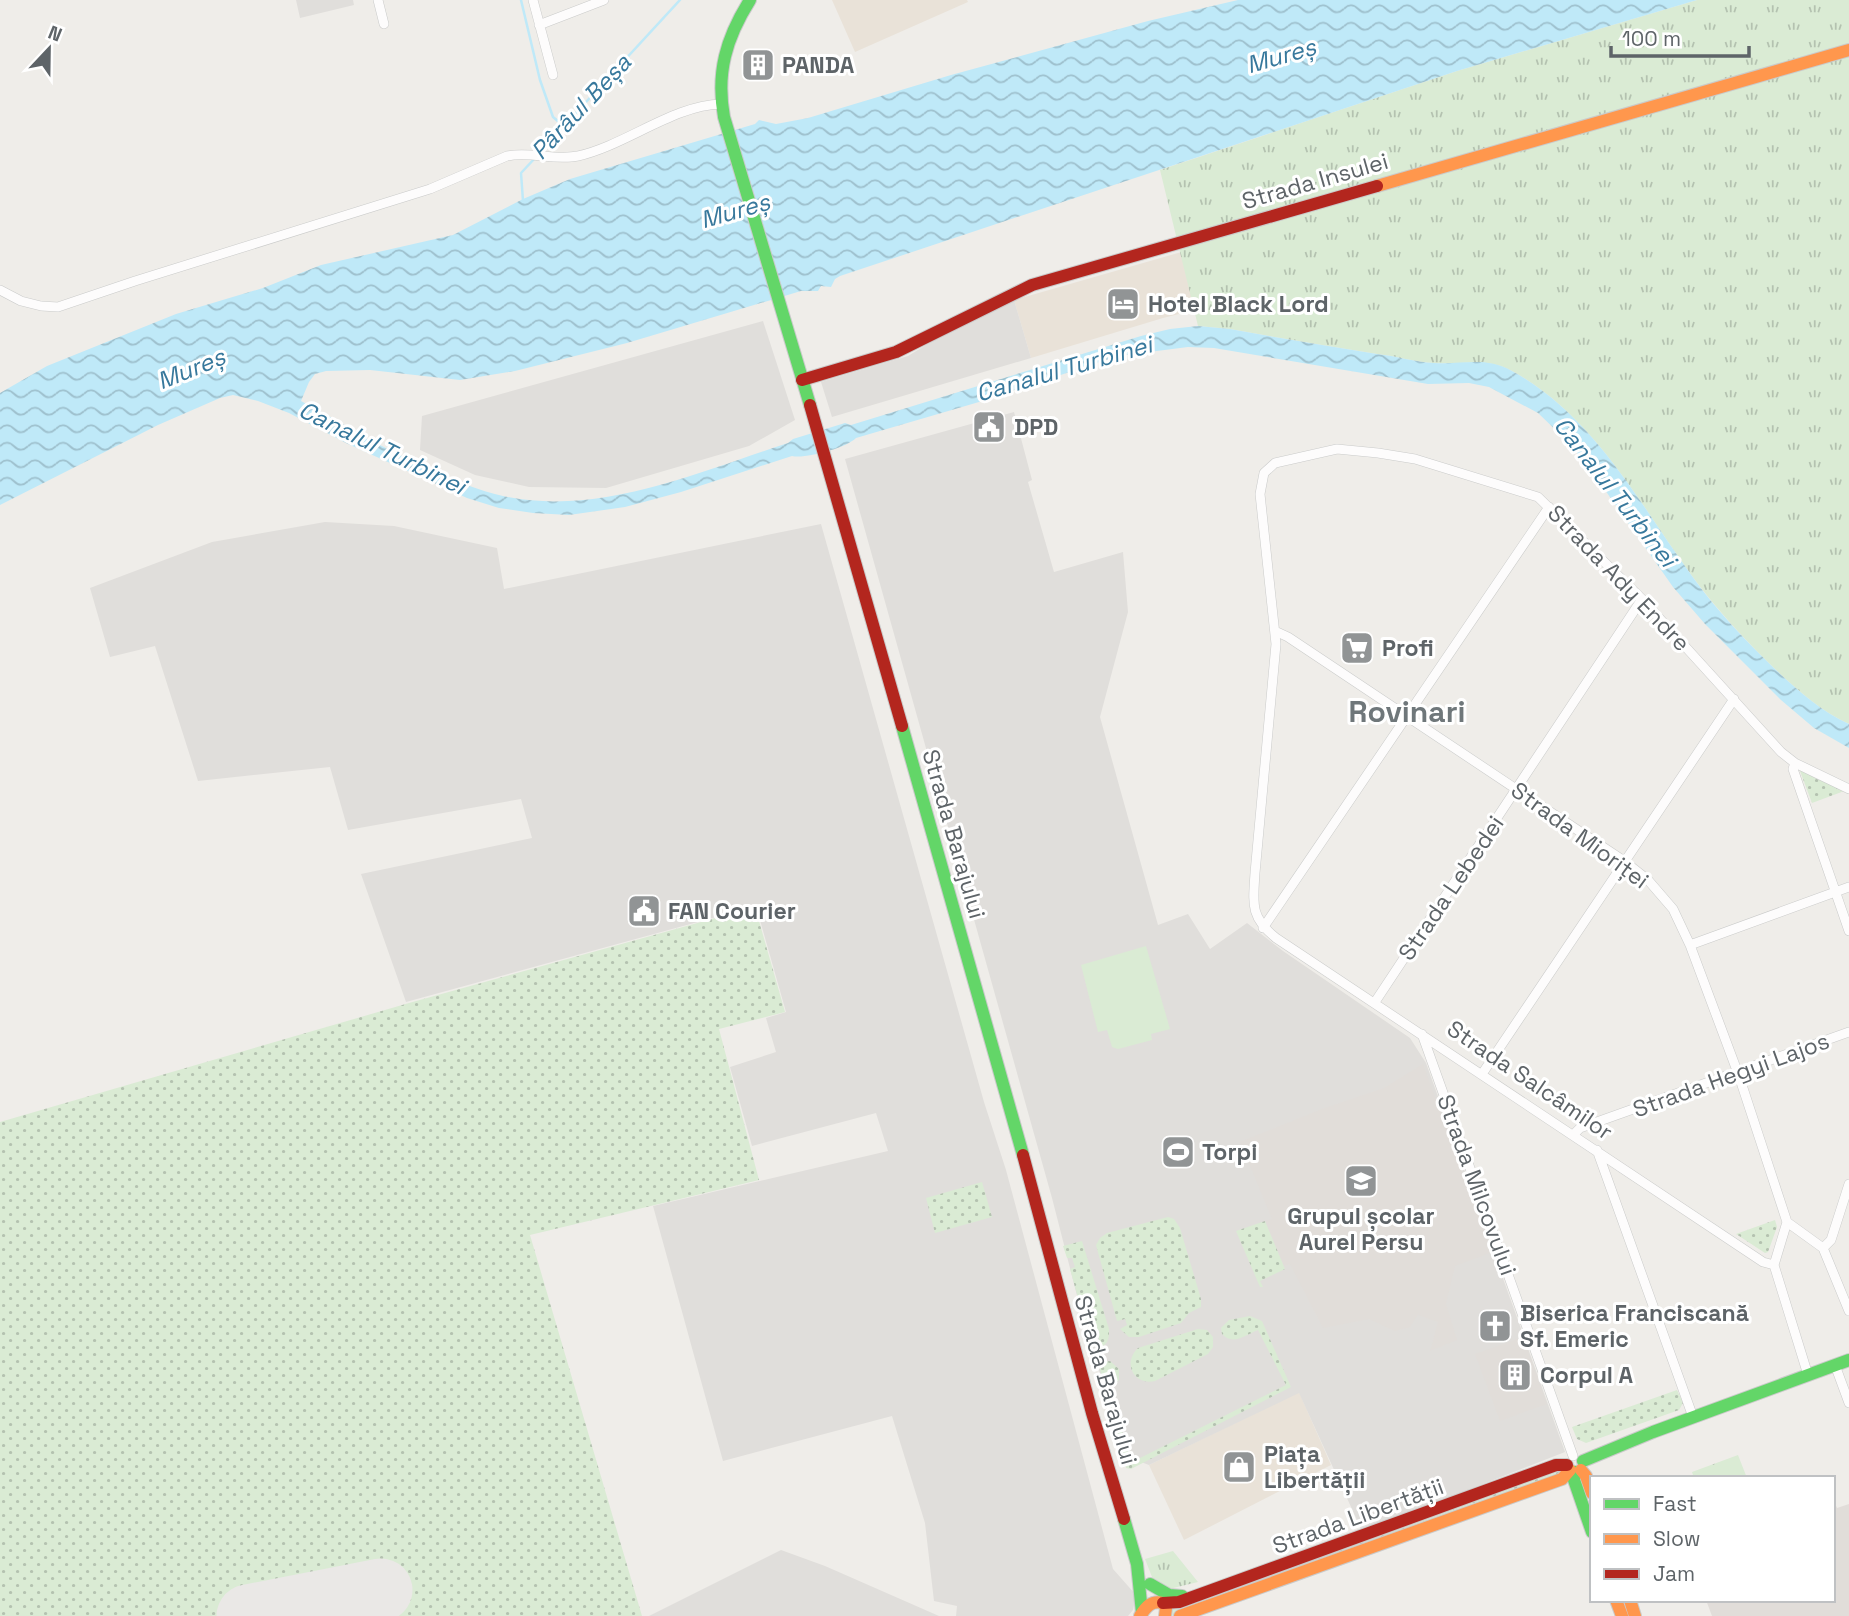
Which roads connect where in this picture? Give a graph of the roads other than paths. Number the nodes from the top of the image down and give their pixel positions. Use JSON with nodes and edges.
{"nodes":[{"id":1,"x":378,"y":0,"type":"edge"},
{"id":2,"x":533,"y":0,"type":"edge"},
{"id":3,"x":604,"y":0,"type":"edge"},
{"id":4,"x":750,"y":0,"type":"edge"},
{"id":5,"x":384,"y":24,"type":"dead end"},
{"id":6,"x":539,"y":25,"type":"junction"},
{"id":7,"x":1849,"y":50,"type":"edge"},
{"id":8,"x":553,"y":75,"type":"dead end"},
{"id":9,"x":722,"y":110,"type":"junction"},
{"id":10,"x":0,"y":290,"type":"edge"},
{"id":11,"x":802,"y":380,"type":"junction"},
{"id":12,"x":1549,"y":507,"type":"junction"},
{"id":13,"x":1642,"y":599,"type":"junction"},
{"id":14,"x":1275,"y":631,"type":"junction"},
{"id":15,"x":1734,"y":699,"type":"junction"},
{"id":16,"x":1408,"y":717,"type":"junction"},
{"id":17,"x":1795,"y":763,"type":"junction"},
{"id":18,"x":1849,"y":789,"type":"edge"},
{"id":19,"x":1517,"y":790,"type":"junction"},
{"id":20,"x":1624,"y":861,"type":"junction"},
{"id":21,"x":1849,"y":887,"type":"edge"},
{"id":22,"x":1834,"y":892,"type":"junction"},
{"id":23,"x":1263,"y":928,"type":"junction"},
{"id":24,"x":1849,"y":931,"type":"edge"},
{"id":25,"x":1690,"y":945,"type":"junction"},
{"id":26,"x":1375,"y":1002,"type":"junction"},
{"id":27,"x":1849,"y":1032,"type":"edge"},
{"id":28,"x":1422,"y":1033,"type":"junction"},
{"id":29,"x":1738,"y":1073,"type":"junction"},
{"id":30,"x":1482,"y":1074,"type":"junction"},
{"id":31,"x":1574,"y":1134,"type":"junction"},
{"id":32,"x":1597,"y":1150,"type":"junction"},
{"id":33,"x":1849,"y":1184,"type":"edge"},
{"id":34,"x":1787,"y":1222,"type":"junction"},
{"id":35,"x":1823,"y":1248,"type":"junction"},
{"id":36,"x":1774,"y":1265,"type":"junction"},
{"id":37,"x":1849,"y":1311,"type":"edge"},
{"id":38,"x":1849,"y":1360,"type":"edge"},
{"id":39,"x":1835,"y":1365,"type":"junction"},
{"id":40,"x":1808,"y":1375,"type":"junction"},
{"id":41,"x":1849,"y":1403,"type":"edge"},
{"id":42,"x":1693,"y":1417,"type":"junction"},
{"id":43,"x":1575,"y":1466,"type":"junction"},
{"id":44,"x":1590,"y":1487,"type":"edge"},
{"id":45,"x":1590,"y":1526,"type":"edge"},
{"id":46,"x":1137,"y":1564,"type":"junction"},
{"id":47,"x":1150,"y":1584,"type":"junction"},
{"id":48,"x":1207,"y":1592,"type":"junction"},
{"id":49,"x":1163,"y":1607,"type":"edge"},
{"id":50,"x":1141,"y":1614,"type":"edge"},
{"id":51,"x":1180,"y":1616,"type":"edge"}],
"edges":[{"from":1,"to":5,"type":"street"},
{"from":2,"to":6,"type":"street"},
{"from":3,"to":6,"type":"street"},
{"from":4,"to":9,"type":"main road","name":"Strada Barajului"},
{"from":6,"to":8,"type":"street"},
{"from":7,"to":11,"type":"main road","name":"Strada Insulei"},
{"from":9,"to":10,"type":"street"},
{"from":9,"to":11,"type":"main road","name":"Strada Barajului"},
{"from":11,"to":46,"type":"main road","name":"Strada Barajului"},
{"from":12,"to":13,"type":"street","name":"Strada Ady Endre"},
{"from":12,"to":14,"type":"street","name":"Strada Ady Endre"},
{"from":12,"to":16,"type":"street"},
{"from":13,"to":15,"type":"street","name":"Strada Ady Endre"},
{"from":13,"to":19,"type":"street","name":"Strada Lebedei"},
{"from":14,"to":16,"type":"street","name":"Strada Mioriței"},
{"from":14,"to":23,"type":"street","name":"Strada Ady Endre"},
{"from":15,"to":17,"type":"street","name":"Strada Ady Endre"},
{"from":15,"to":20,"type":"street"},
{"from":16,"to":19,"type":"street","name":"Strada Mioriței"},
{"from":16,"to":23,"type":"street"},
{"from":17,"to":18,"type":"street","name":"Strada Ady Endre"},
{"from":17,"to":22,"type":"street"},
{"from":19,"to":20,"type":"street","name":"Strada Mioriței"},
{"from":19,"to":26,"type":"street","name":"Strada Lebedei"},
{"from":20,"to":25,"type":"street","name":"Strada Mioriței"},
{"from":20,"to":30,"type":"street"},
{"from":21,"to":22,"type":"street"},
{"from":22,"to":24,"type":"street"},
{"from":22,"to":25,"type":"street"},
{"from":23,"to":26,"type":"street","name":"Strada Salcâmilor"},
{"from":25,"to":29,"type":"street","name":"Strada Mioriței"},
{"from":26,"to":28,"type":"street","name":"Strada Salcâmilor"},
{"from":27,"to":29,"type":"street","name":"Strada Hegyi Lajos"},
{"from":28,"to":30,"type":"street","name":"Strada Salcâmilor"},
{"from":28,"to":43,"type":"street","name":"Strada Milcovului"},
{"from":29,"to":31,"type":"street","name":"Strada Hegyi Lajos"},
{"from":29,"to":34,"type":"street","name":"Strada Mioriței"},
{"from":30,"to":31,"type":"street","name":"Strada Salcâmilor"},
{"from":31,"to":32,"type":"street","name":"Strada Salcâmilor"},
{"from":32,"to":36,"type":"street","name":"Strada Salcâmilor"},
{"from":32,"to":42,"type":"street"},
{"from":33,"to":35,"type":"street"},
{"from":34,"to":35,"type":"street"},
{"from":34,"to":36,"type":"street"},
{"from":35,"to":37,"type":"street"},
{"from":36,"to":40,"type":"street"},
{"from":38,"to":39,"type":"main road","name":"Strada Libertății"},
{"from":39,"to":40,"type":"main road","name":"Strada Libertății"},
{"from":39,"to":41,"type":"street"},
{"from":40,"to":42,"type":"main road","name":"Strada Libertății"},
{"from":42,"to":43,"type":"main road","name":"Strada Libertății"},
{"from":43,"to":44,"type":"main road"},
{"from":43,"to":45,"type":"main road"},
{"from":43,"to":48,"type":"main road","name":"Strada Libertății"},
{"from":43,"to":51,"type":"main road","name":"Strada Libertății"},
{"from":46,"to":47,"type":"main road","name":"Strada Barajului"},
{"from":46,"to":50,"type":"main road","name":"Strada Barajului"},
{"from":47,"to":48,"type":"main road"},
{"from":47,"to":49,"type":"main road","name":"Strada Barajului"},
{"from":48,"to":49,"type":"main road","name":"Strada Libertății"},
{"from":49,"to":50,"type":"main road","name":"Strada Libertății"}]}
